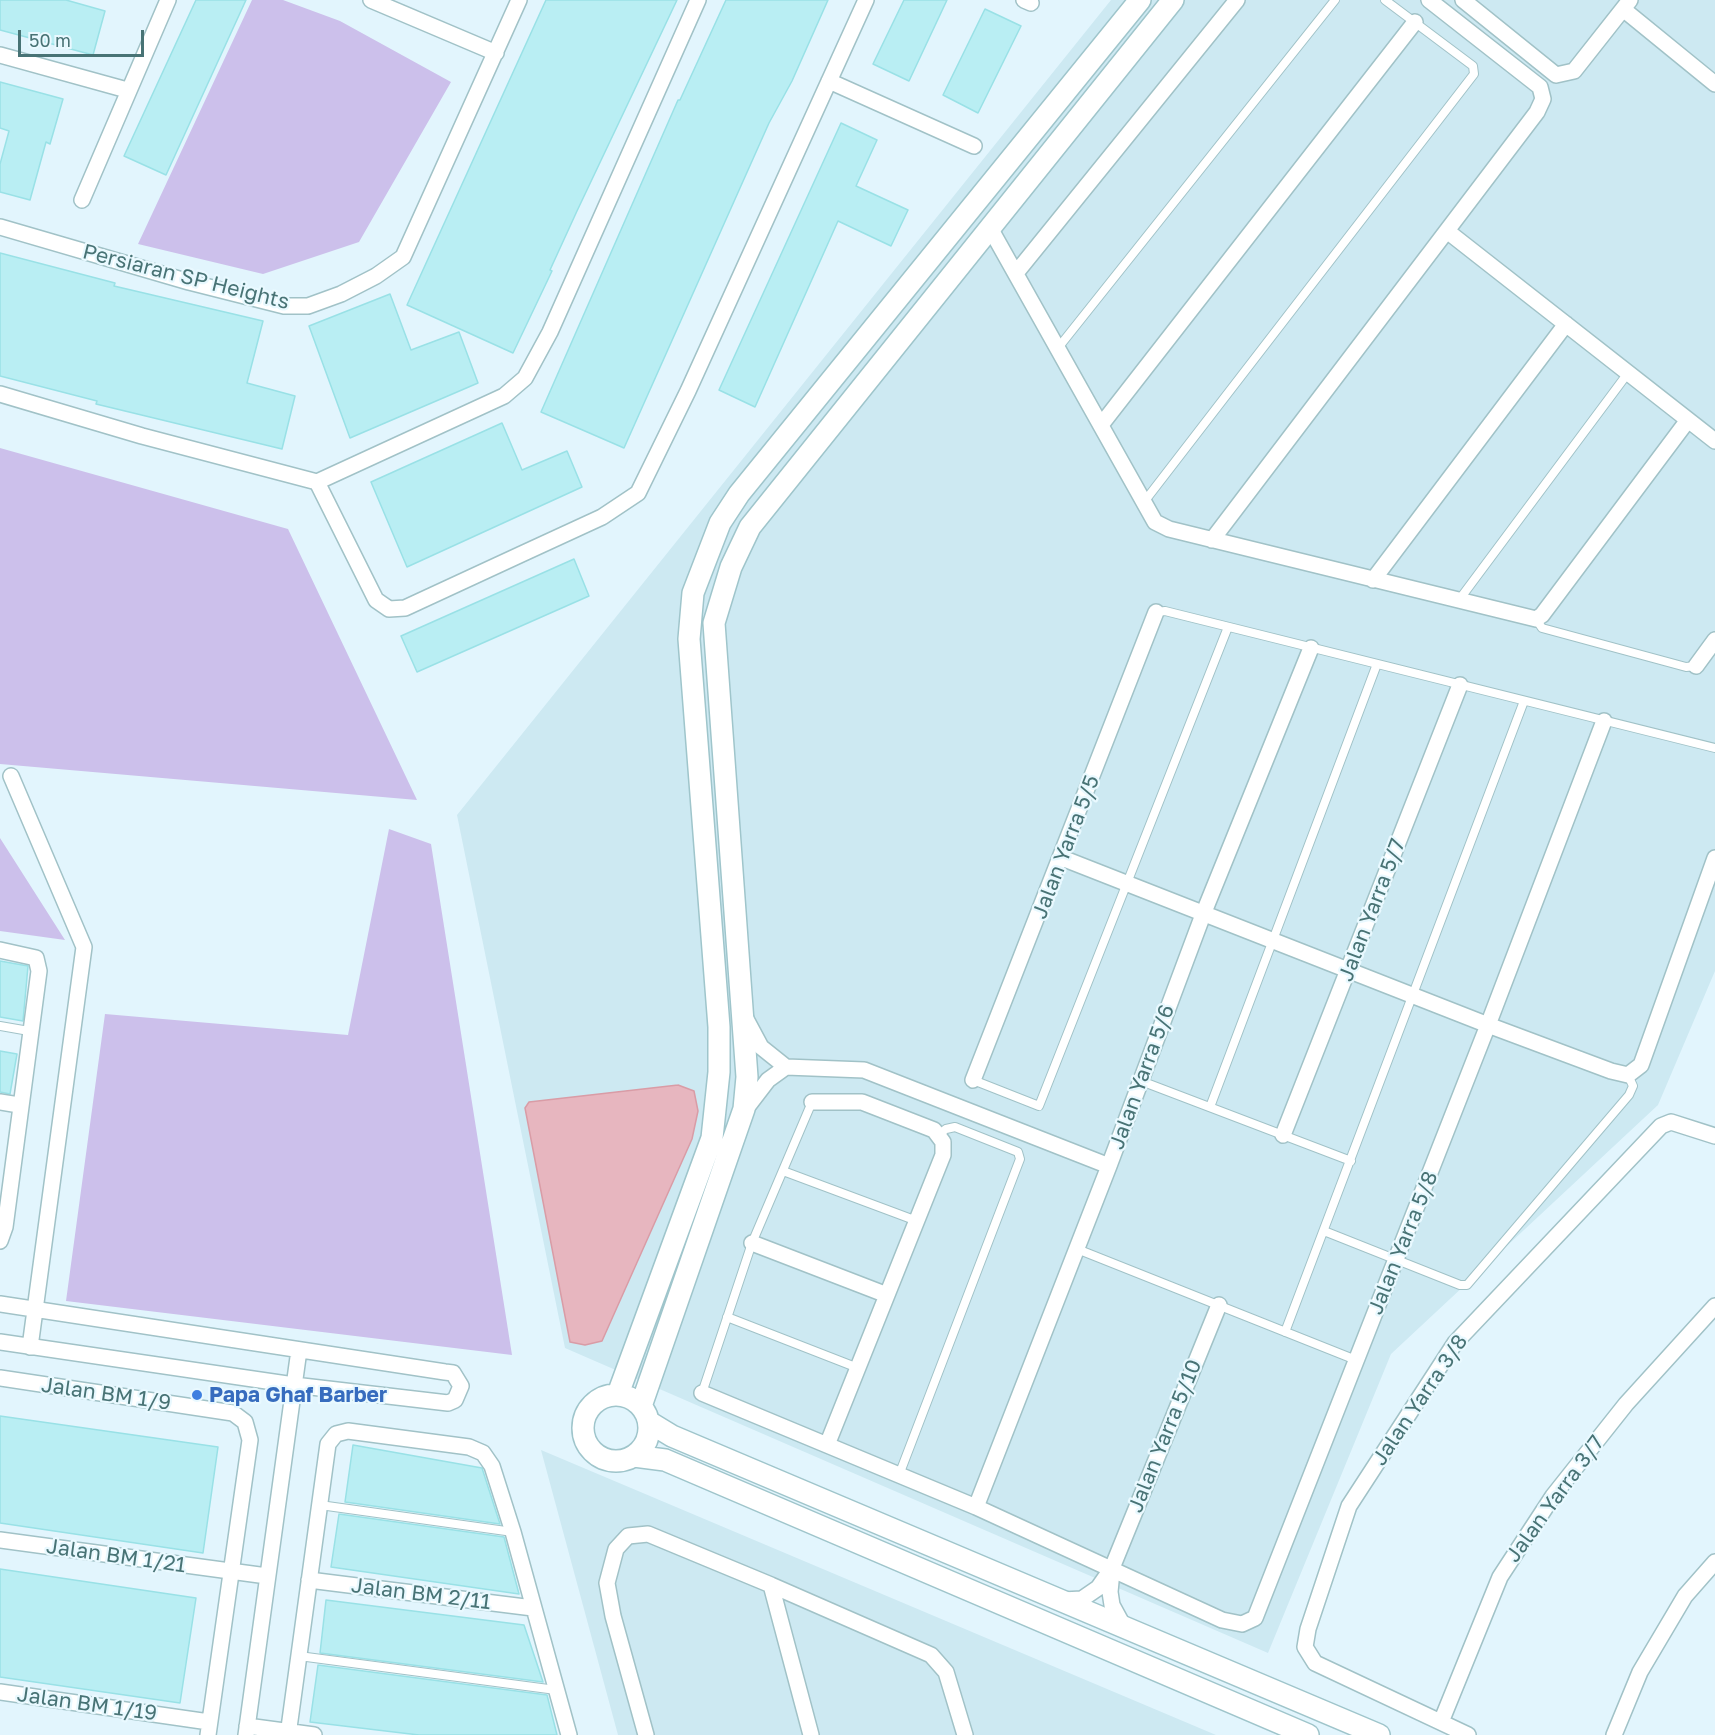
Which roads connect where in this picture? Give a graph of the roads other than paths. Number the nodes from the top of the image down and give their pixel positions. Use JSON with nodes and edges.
{"nodes":[{"id":1,"x":168,"y":0,"type":"edge"},
{"id":2,"x":371,"y":0,"type":"edge"},
{"id":3,"x":519,"y":0,"type":"edge"},
{"id":4,"x":698,"y":0,"type":"edge"},
{"id":5,"x":866,"y":0,"type":"edge"},
{"id":6,"x":1140,"y":0,"type":"edge"},
{"id":7,"x":1173,"y":0,"type":"edge"},
{"id":8,"x":1237,"y":0,"type":"edge"},
{"id":9,"x":1335,"y":0,"type":"edge"},
{"id":10,"x":1385,"y":0,"type":"edge"},
{"id":11,"x":1429,"y":0,"type":"edge"},
{"id":12,"x":1463,"y":0,"type":"edge"},
{"id":13,"x":1626,"y":4,"type":"edge"},
{"id":14,"x":1414,"y":22,"type":"junction"},
{"id":15,"x":496,"y":53,"type":"junction"},
{"id":16,"x":0,"y":55,"type":"edge"},
{"id":17,"x":830,"y":81,"type":"junction"},
{"id":18,"x":1715,"y":84,"type":"edge"},
{"id":19,"x":127,"y":90,"type":"junction"},
{"id":20,"x":974,"y":146,"type":"dead end"},
{"id":21,"x":82,"y":200,"type":"dead end"},
{"id":22,"x":0,"y":227,"type":"edge"},
{"id":23,"x":990,"y":228,"type":"junction"},
{"id":24,"x":1447,"y":231,"type":"junction"},
{"id":25,"x":1016,"y":273,"type":"junction"},
{"id":26,"x":1566,"y":324,"type":"junction"},
{"id":27,"x":1058,"y":348,"type":"junction"},
{"id":28,"x":1628,"y":373,"type":"junction"},
{"id":29,"x":0,"y":394,"type":"edge"},
{"id":30,"x":1689,"y":420,"type":"junction"},
{"id":31,"x":1101,"y":424,"type":"junction"},
{"id":32,"x":1715,"y":441,"type":"edge"},
{"id":33,"x":317,"y":482,"type":"junction"},
{"id":34,"x":1144,"y":502,"type":"junction"},
{"id":35,"x":1212,"y":540,"type":"junction"},
{"id":36,"x":1373,"y":580,"type":"junction"},
{"id":37,"x":1458,"y":601,"type":"junction"},
{"id":38,"x":1156,"y":612,"type":"joint"},
{"id":39,"x":1536,"y":619,"type":"junction"},
{"id":40,"x":1228,"y":627,"type":"junction"},
{"id":41,"x":1715,"y":640,"type":"edge"},
{"id":42,"x":1311,"y":648,"type":"junction"},
{"id":43,"x":1377,"y":664,"type":"junction"},
{"id":44,"x":1696,"y":666,"type":"joint"},
{"id":45,"x":1460,"y":685,"type":"junction"},
{"id":46,"x":1524,"y":701,"type":"junction"},
{"id":47,"x":1604,"y":721,"type":"junction"},
{"id":48,"x":1715,"y":748,"type":"edge"},
{"id":49,"x":11,"y":776,"type":"dead end"},
{"id":50,"x":1062,"y":858,"type":"junction"},
{"id":51,"x":1715,"y":858,"type":"edge"},
{"id":52,"x":1127,"y":883,"type":"junction"},
{"id":53,"x":1204,"y":912,"type":"junction"},
{"id":54,"x":1273,"y":940,"type":"junction"},
{"id":55,"x":0,"y":950,"type":"edge"},
{"id":56,"x":1349,"y":970,"type":"junction"},
{"id":57,"x":1414,"y":996,"type":"junction"},
{"id":58,"x":743,"y":1014,"type":"junction"},
{"id":59,"x":0,"y":1026,"type":"edge"},
{"id":60,"x":1488,"y":1026,"type":"junction"},
{"id":61,"x":29,"y":1031,"type":"junction"},
{"id":62,"x":786,"y":1066,"type":"junction"},
{"id":63,"x":1628,"y":1075,"type":"junction"},
{"id":64,"x":973,"y":1080,"type":"joint"},
{"id":65,"x":1141,"y":1081,"type":"junction"},
{"id":66,"x":0,"y":1102,"type":"edge"},
{"id":67,"x":812,"y":1102,"type":"joint"},
{"id":68,"x":19,"y":1105,"type":"junction"},
{"id":69,"x":1210,"y":1107,"type":"junction"},
{"id":70,"x":741,"y":1115,"type":"junction"},
{"id":71,"x":938,"y":1135,"type":"junction"},
{"id":72,"x":1283,"y":1135,"type":"junction"},
{"id":73,"x":1715,"y":1136,"type":"edge"},
{"id":74,"x":1351,"y":1161,"type":"junction"},
{"id":75,"x":1109,"y":1166,"type":"junction"},
{"id":76,"x":783,"y":1171,"type":"junction"},
{"id":77,"x":5,"y":1180,"type":"edge"},
{"id":78,"x":917,"y":1221,"type":"junction"},
{"id":79,"x":1324,"y":1232,"type":"junction"},
{"id":80,"x":0,"y":1241,"type":"edge"},
{"id":81,"x":752,"y":1243,"type":"junction"},
{"id":82,"x":1077,"y":1249,"type":"junction"},
{"id":83,"x":1396,"y":1260,"type":"junction"},
{"id":84,"x":887,"y":1295,"type":"junction"},
{"id":85,"x":0,"y":1304,"type":"edge"},
{"id":86,"x":1219,"y":1305,"type":"junction"},
{"id":87,"x":1715,"y":1306,"type":"edge"},
{"id":88,"x":36,"y":1309,"type":"junction"},
{"id":89,"x":727,"y":1317,"type":"junction"},
{"id":90,"x":1286,"y":1332,"type":"junction"},
{"id":91,"x":0,"y":1342,"type":"edge"},
{"id":92,"x":30,"y":1347,"type":"junction"},
{"id":93,"x":299,"y":1350,"type":"junction"},
{"id":94,"x":1356,"y":1360,"type":"junction"},
{"id":95,"x":858,"y":1368,"type":"junction"},
{"id":96,"x":0,"y":1378,"type":"edge"},
{"id":97,"x":294,"y":1385,"type":"junction"},
{"id":98,"x":702,"y":1393,"type":"joint"},
{"id":99,"x":618,"y":1394,"type":"junction"},
{"id":100,"x":645,"y":1414,"type":"junction"},
{"id":101,"x":827,"y":1445,"type":"junction"},
{"id":102,"x":634,"y":1456,"type":"junction"},
{"id":103,"x":900,"y":1475,"type":"junction"},
{"id":104,"x":320,"y":1505,"type":"junction"},
{"id":105,"x":976,"y":1507,"type":"junction"},
{"id":106,"x":513,"y":1532,"type":"junction"},
{"id":107,"x":0,"y":1540,"type":"edge"},
{"id":108,"x":1715,"y":1562,"type":"edge"},
{"id":109,"x":1112,"y":1568,"type":"junction"},
{"id":110,"x":231,"y":1571,"type":"junction"},
{"id":111,"x":267,"y":1576,"type":"junction"},
{"id":112,"x":309,"y":1580,"type":"junction"},
{"id":113,"x":771,"y":1585,"type":"junction"},
{"id":114,"x":1060,"y":1600,"type":"junction"},
{"id":115,"x":533,"y":1608,"type":"junction"},
{"id":116,"x":1124,"y":1627,"type":"junction"},
{"id":117,"x":299,"y":1656,"type":"junction"},
{"id":118,"x":556,"y":1690,"type":"junction"},
{"id":119,"x":0,"y":1692,"type":"edge"},
{"id":120,"x":1441,"y":1722,"type":"junction"},
{"id":121,"x":208,"y":1729,"type":"edge"},
{"id":122,"x":247,"y":1731,"type":"edge"},
{"id":123,"x":289,"y":1733,"type":"edge"},
{"id":124,"x":315,"y":1735,"type":"edge"},
{"id":125,"x":569,"y":1735,"type":"edge"},
{"id":126,"x":646,"y":1735,"type":"edge"},
{"id":127,"x":811,"y":1735,"type":"edge"},
{"id":128,"x":965,"y":1735,"type":"edge"},
{"id":129,"x":1308,"y":1735,"type":"edge"},
{"id":130,"x":1379,"y":1735,"type":"edge"},
{"id":131,"x":1468,"y":1735,"type":"edge"},
{"id":132,"x":1614,"y":1735,"type":"edge"}],
"edges":[{"from":1,"to":19,"type":"street"},
{"from":2,"to":15,"type":"street"},
{"from":3,"to":15,"type":"street","name":"Persiaran SP Heights"},
{"from":4,"to":33,"type":"street"},
{"from":5,"to":17,"type":"street"},
{"from":6,"to":99,"type":"street"},
{"from":7,"to":23,"type":"street"},
{"from":8,"to":25,"type":"street"},
{"from":9,"to":27,"type":"lane"},
{"from":10,"to":14,"type":"lane"},
{"from":11,"to":24,"type":"street"},
{"from":12,"to":13,"type":"street"},
{"from":13,"to":18,"type":"street"},
{"from":14,"to":31,"type":"street"},
{"from":14,"to":34,"type":"lane"},
{"from":15,"to":22,"type":"street","name":"Persiaran SP Heights"},
{"from":16,"to":19,"type":"street"},
{"from":17,"to":20,"type":"street"},
{"from":17,"to":33,"type":"street"},
{"from":19,"to":21,"type":"street"},
{"from":23,"to":25,"type":"street"},
{"from":23,"to":58,"type":"street"},
{"from":24,"to":26,"type":"street"},
{"from":24,"to":35,"type":"street"},
{"from":25,"to":27,"type":"street"},
{"from":26,"to":28,"type":"street"},
{"from":26,"to":36,"type":"street"},
{"from":27,"to":31,"type":"street"},
{"from":28,"to":30,"type":"street"},
{"from":28,"to":37,"type":"lane"},
{"from":29,"to":33,"type":"street"},
{"from":30,"to":32,"type":"street"},
{"from":30,"to":39,"type":"street"},
{"from":31,"to":34,"type":"street"},
{"from":34,"to":35,"type":"street"},
{"from":35,"to":36,"type":"street"},
{"from":36,"to":37,"type":"street"},
{"from":37,"to":39,"type":"street"},
{"from":38,"to":40,"type":"lane"},
{"from":38,"to":50,"type":"street","name":"Jalan Yarra 5/5"},
{"from":39,"to":44,"type":"lane"},
{"from":40,"to":42,"type":"lane"},
{"from":40,"to":52,"type":"lane"},
{"from":41,"to":44,"type":"street"},
{"from":42,"to":43,"type":"lane"},
{"from":42,"to":53,"type":"street","name":"Jalan Yarra 5/6"},
{"from":43,"to":45,"type":"lane"},
{"from":43,"to":54,"type":"lane"},
{"from":45,"to":46,"type":"lane"},
{"from":45,"to":56,"type":"street","name":"Jalan Yarra 5/7"},
{"from":46,"to":47,"type":"lane"},
{"from":46,"to":57,"type":"lane"},
{"from":47,"to":48,"type":"lane"},
{"from":47,"to":60,"type":"street","name":"Jalan Yarra 5/8"},
{"from":49,"to":88,"type":"street"},
{"from":50,"to":52,"type":"street"},
{"from":50,"to":64,"type":"street","name":"Jalan Yarra 5/5"},
{"from":51,"to":63,"type":"street"},
{"from":52,"to":53,"type":"street"},
{"from":52,"to":64,"type":"lane"},
{"from":53,"to":54,"type":"street"},
{"from":53,"to":65,"type":"street","name":"Jalan Yarra 5/6"},
{"from":54,"to":56,"type":"street"},
{"from":54,"to":69,"type":"lane"},
{"from":55,"to":61,"type":"street"},
{"from":56,"to":57,"type":"street"},
{"from":56,"to":72,"type":"street","name":"Jalan Yarra 5/7"},
{"from":57,"to":60,"type":"street"},
{"from":57,"to":74,"type":"lane"},
{"from":58,"to":62,"type":"street"},
{"from":58,"to":70,"type":"street"},
{"from":59,"to":61,"type":"lane"},
{"from":60,"to":63,"type":"street"},
{"from":60,"to":83,"type":"street","name":"Jalan Yarra 5/8"},
{"from":61,"to":68,"type":"street"},
{"from":62,"to":70,"type":"street"},
{"from":62,"to":75,"type":"street"},
{"from":63,"to":83,"type":"lane"},
{"from":65,"to":69,"type":"lane"},
{"from":65,"to":75,"type":"street","name":"Jalan Yarra 5/6"},
{"from":66,"to":68,"type":"street"},
{"from":67,"to":71,"type":"street"},
{"from":67,"to":76,"type":"lane"},
{"from":68,"to":77,"type":"street"},
{"from":69,"to":72,"type":"lane"},
{"from":70,"to":100,"type":"street"},
{"from":71,"to":78,"type":"street"},
{"from":71,"to":103,"type":"lane"},
{"from":72,"to":74,"type":"lane"},
{"from":73,"to":120,"type":"street","name":"Jalan Yarra 3/8"},
{"from":74,"to":79,"type":"lane"},
{"from":75,"to":82,"type":"street","name":"Jalan Yarra 5/6"},
{"from":76,"to":78,"type":"lane"},
{"from":76,"to":81,"type":"lane"},
{"from":77,"to":80,"type":"street"},
{"from":78,"to":84,"type":"street"},
{"from":79,"to":83,"type":"lane"},
{"from":79,"to":90,"type":"lane"},
{"from":81,"to":84,"type":"street"},
{"from":81,"to":89,"type":"lane"},
{"from":82,"to":86,"type":"lane"},
{"from":82,"to":105,"type":"street","name":"Jalan Yarra 5/6"},
{"from":83,"to":94,"type":"street","name":"Jalan Yarra 5/8"},
{"from":84,"to":95,"type":"street"},
{"from":85,"to":88,"type":"street"},
{"from":86,"to":90,"type":"lane"},
{"from":86,"to":109,"type":"street","name":"Jalan Yarra 5/10"},
{"from":87,"to":120,"type":"street","name":"Jalan Yarra 3/7"},
{"from":88,"to":92,"type":"street"},
{"from":88,"to":93,"type":"street"},
{"from":89,"to":95,"type":"lane"},
{"from":89,"to":98,"type":"lane"},
{"from":90,"to":94,"type":"lane"},
{"from":91,"to":92,"type":"street"},
{"from":92,"to":97,"type":"street"},
{"from":93,"to":97,"type":"street"},
{"from":93,"to":97,"type":"street"},
{"from":94,"to":109,"type":"street","name":"Jalan Yarra 5/8"},
{"from":95,"to":101,"type":"street"},
{"from":96,"to":110,"type":"street","name":"Jalan BM 1/9"},
{"from":97,"to":111,"type":"street"},
{"from":98,"to":101,"type":"street","name":"Jalan Yarra 5/8"},
{"from":99,"to":100,"type":"street"},
{"from":99,"to":102,"type":"street"},
{"from":100,"to":102,"type":"street"},
{"from":100,"to":114,"type":"street"},
{"from":101,"to":103,"type":"street","name":"Jalan Yarra 5/8"},
{"from":102,"to":129,"type":"street"},
{"from":103,"to":105,"type":"street","name":"Jalan Yarra 5/8"},
{"from":104,"to":106,"type":"lane"},
{"from":104,"to":106,"type":"street"},
{"from":104,"to":112,"type":"street"},
{"from":105,"to":109,"type":"street","name":"Jalan Yarra 5/8"},
{"from":106,"to":115,"type":"street"},
{"from":107,"to":110,"type":"street","name":"Jalan BM 1/21"},
{"from":108,"to":132,"type":"street"},
{"from":109,"to":114,"type":"street","name":"Jalan Yarra 5/10"},
{"from":109,"to":116,"type":"street","name":"Jalan Yarra 5/10"},
{"from":110,"to":111,"type":"street","name":"Jalan BM 1/21"},
{"from":110,"to":121,"type":"street"},
{"from":111,"to":122,"type":"street"},
{"from":112,"to":115,"type":"street","name":"Jalan BM 2/11"},
{"from":112,"to":117,"type":"street"},
{"from":113,"to":126,"type":"street"},
{"from":113,"to":127,"type":"street"},
{"from":113,"to":128,"type":"street"},
{"from":114,"to":116,"type":"street"},
{"from":115,"to":118,"type":"street"},
{"from":116,"to":130,"type":"street"},
{"from":117,"to":118,"type":"lane"},
{"from":117,"to":123,"type":"street"},
{"from":118,"to":125,"type":"street"},
{"from":119,"to":121,"type":"street","name":"Jalan BM 1/19"},
{"from":120,"to":131,"type":"street"},
{"from":122,"to":123,"type":"street"},
{"from":123,"to":124,"type":"street"}]}
